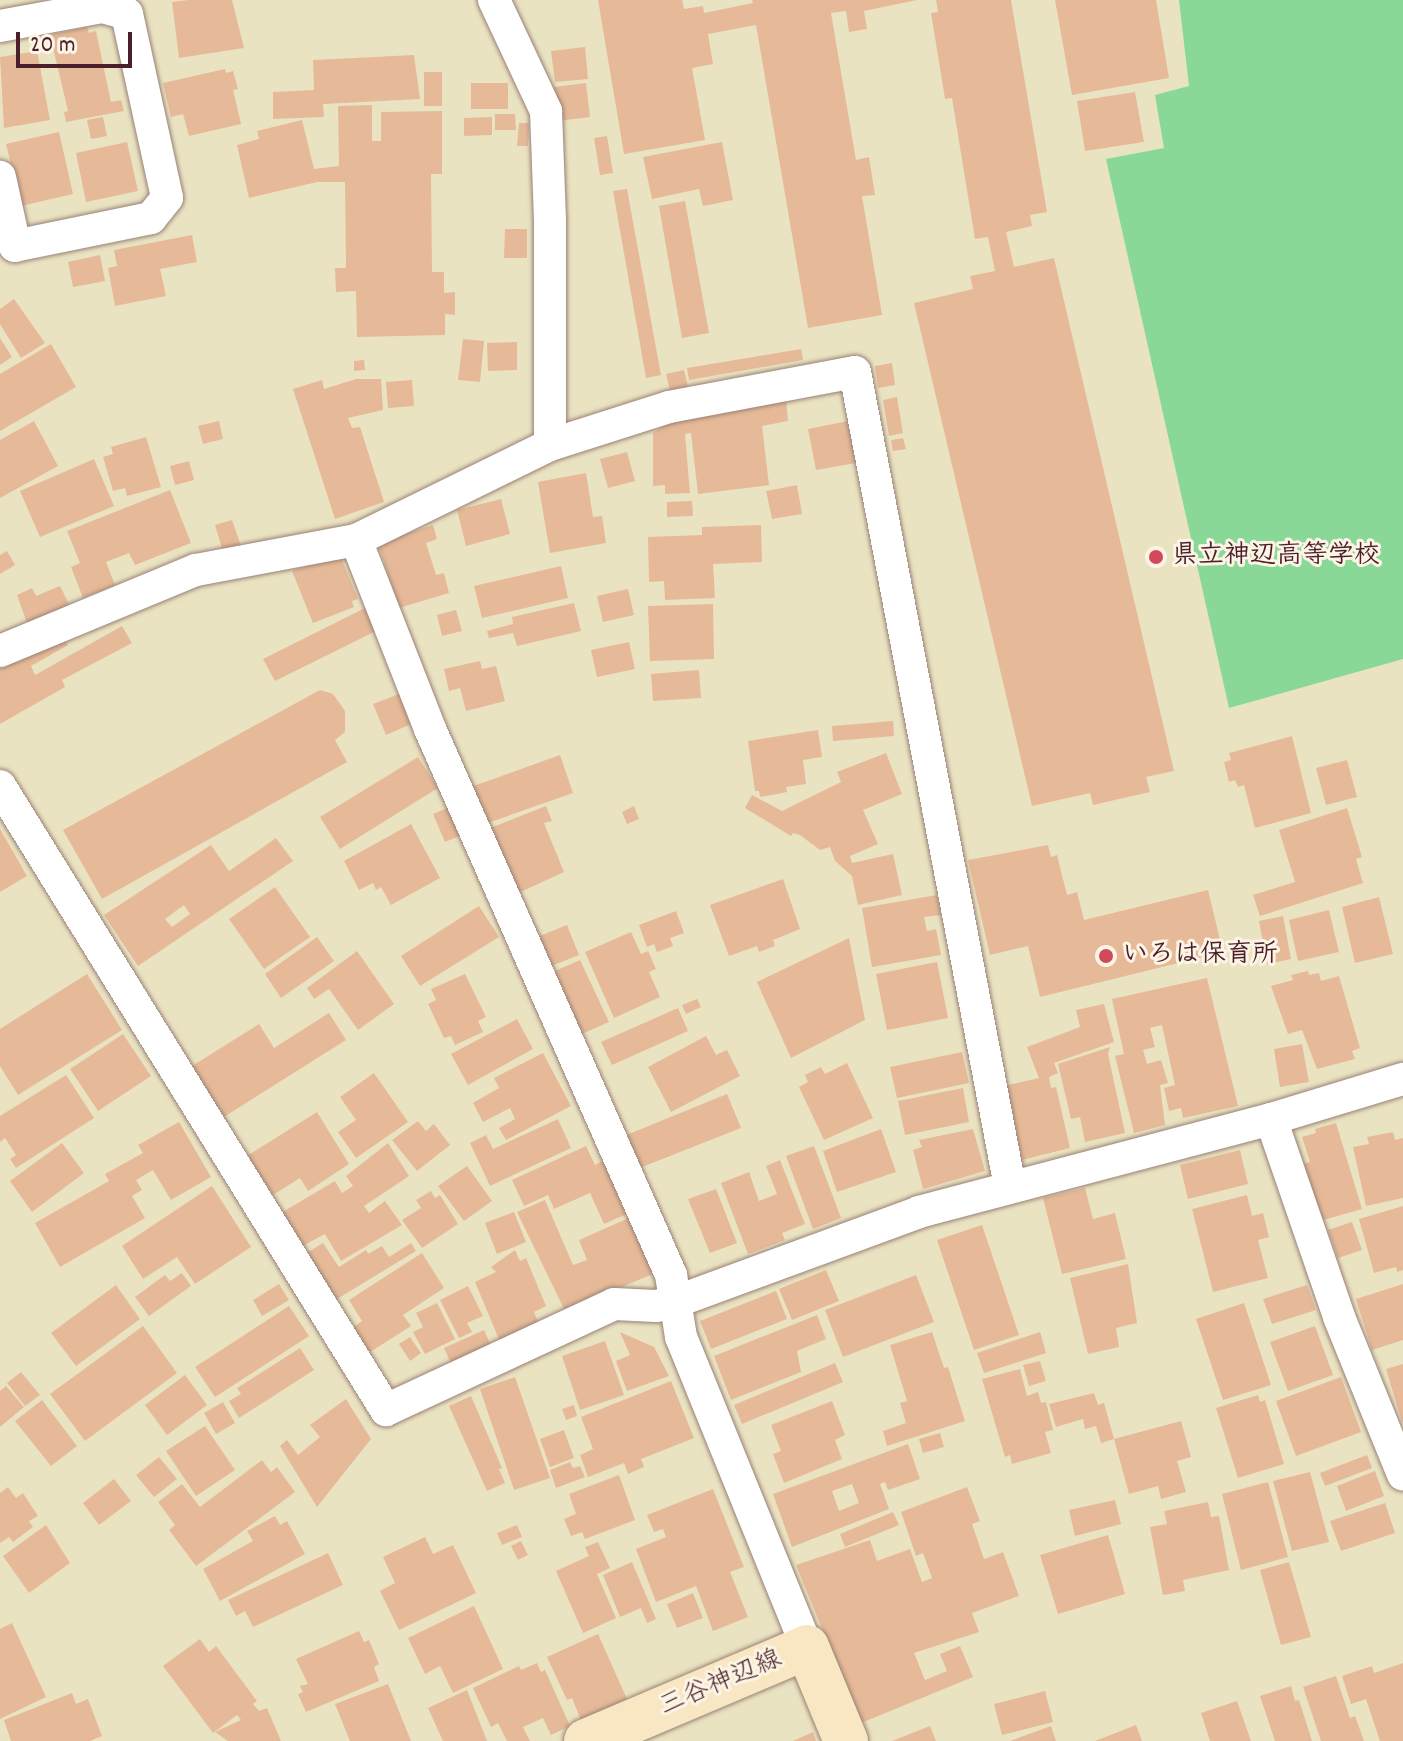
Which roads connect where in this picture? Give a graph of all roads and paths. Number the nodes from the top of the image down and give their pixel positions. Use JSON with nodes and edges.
{"nodes":[{"id":1,"x":494,"y":0,"type":"edge"},
{"id":2,"x":0,"y":26,"type":"edge"},
{"id":3,"x":0,"y":177,"type":"edge"},
{"id":4,"x":550,"y":445,"type":"junction"},
{"id":5,"x":356,"y":540,"type":"junction"},
{"id":6,"x":0,"y":651,"type":"edge"},
{"id":7,"x":0,"y":786,"type":"edge"},
{"id":8,"x":1403,"y":1079,"type":"edge"},
{"id":9,"x":1271,"y":1119,"type":"junction"},
{"id":10,"x":1010,"y":1187,"type":"junction"},
{"id":11,"x":675,"y":1302,"type":"junction"},
{"id":12,"x":1403,"y":1475,"type":"edge"},
{"id":13,"x":807,"y":1647,"type":"junction"},
{"id":14,"x":586,"y":1741,"type":"edge"},
{"id":15,"x":846,"y":1741,"type":"edge"}],
"edges":[{"from":1,"to":4,"type":"street"},
{"from":2,"to":3,"type":"street"},
{"from":4,"to":5,"type":"street"},
{"from":4,"to":10,"type":"street"},
{"from":5,"to":6,"type":"street"},
{"from":5,"to":11,"type":"street"},
{"from":7,"to":11,"type":"street"},
{"from":8,"to":9,"type":"street"},
{"from":9,"to":10,"type":"street"},
{"from":9,"to":12,"type":"street"},
{"from":10,"to":11,"type":"street"},
{"from":11,"to":13,"type":"street"},
{"from":13,"to":14,"type":"main road","name":"三谷神辺線"},
{"from":13,"to":15,"type":"main road","name":"三谷神辺線"}]}
